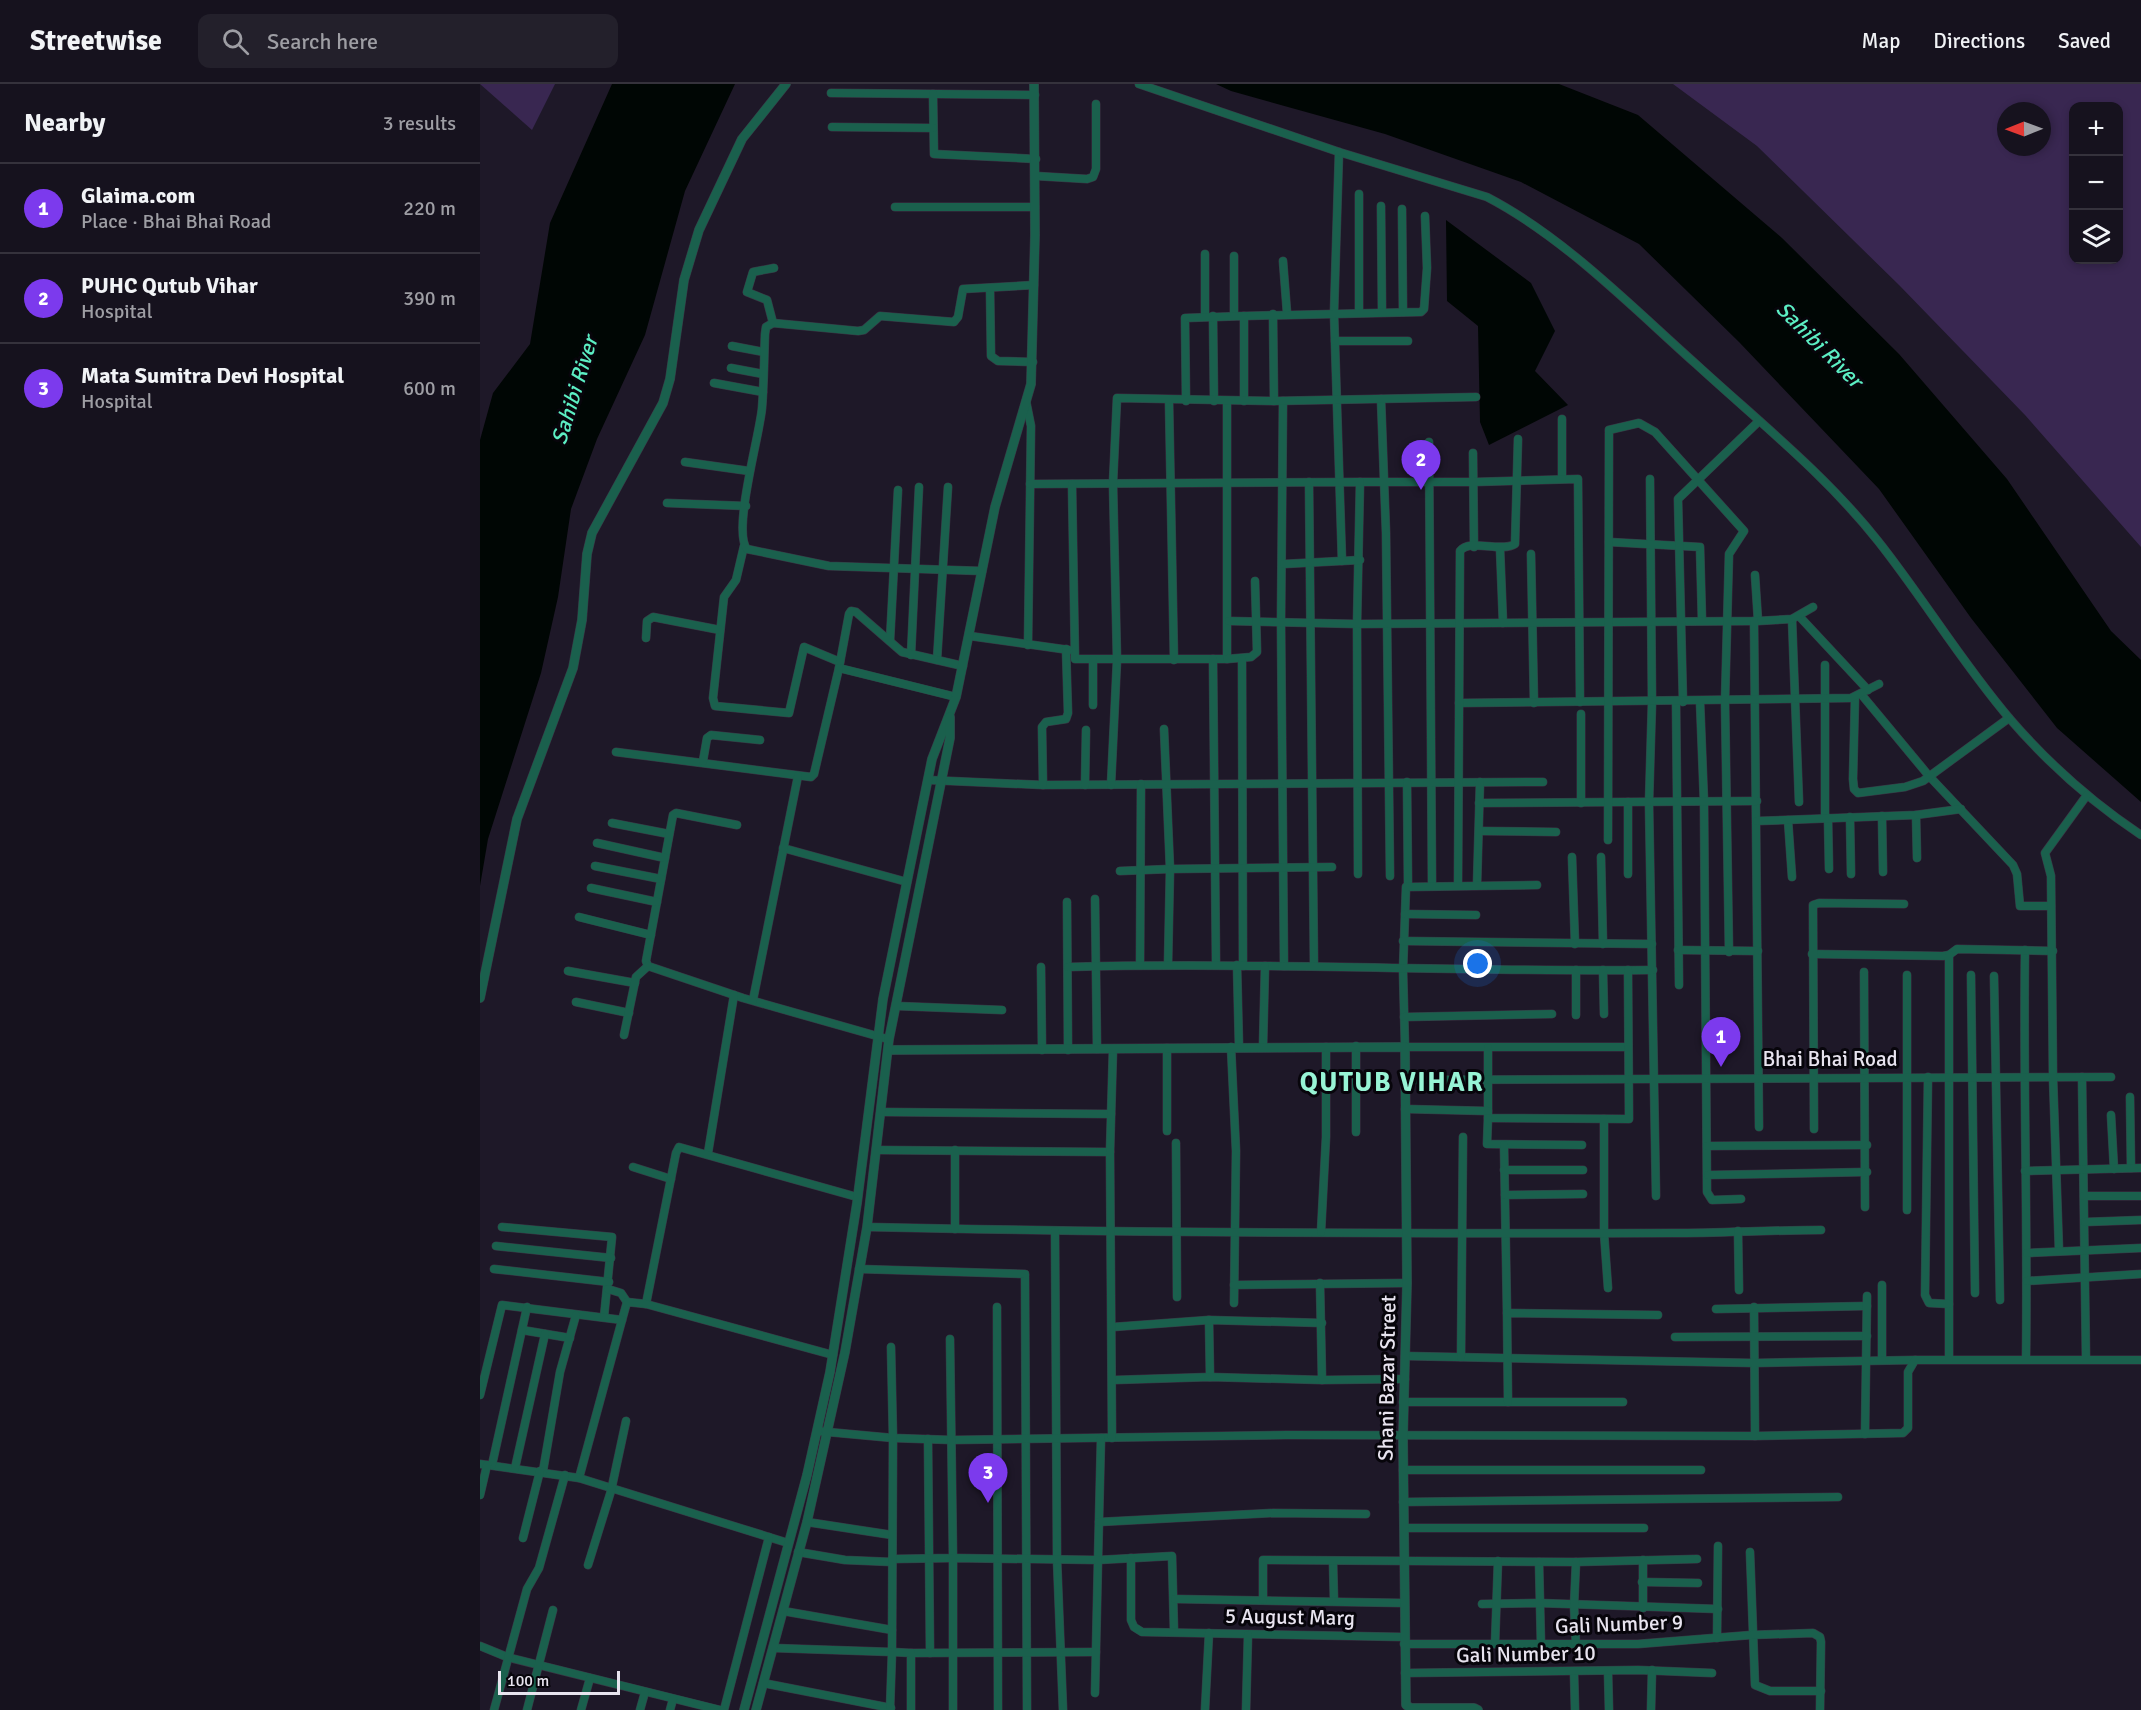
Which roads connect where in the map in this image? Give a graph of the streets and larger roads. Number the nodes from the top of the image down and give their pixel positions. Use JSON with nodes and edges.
{"nodes":[{"id":1,"x":786,"y":84,"type":"edge"},
{"id":2,"x":1034,"y":84,"type":"edge"},
{"id":3,"x":1139,"y":84,"type":"edge"},
{"id":4,"x":831,"y":93,"type":"dead end"},
{"id":5,"x":933,"y":94,"type":"junction"},
{"id":6,"x":1035,"y":95,"type":"junction"},
{"id":7,"x":1096,"y":104,"type":"dead end"},
{"id":8,"x":832,"y":127,"type":"dead end"},
{"id":9,"x":933,"y":128,"type":"junction"},
{"id":10,"x":1339,"y":152,"type":"junction"},
{"id":11,"x":1035,"y":159,"type":"junction"},
{"id":12,"x":1036,"y":176,"type":"junction"},
{"id":13,"x":1359,"y":194,"type":"dead end"},
{"id":14,"x":1381,"y":206,"type":"dead end"},
{"id":15,"x":895,"y":207,"type":"dead end"},
{"id":16,"x":1035,"y":207,"type":"junction"},
{"id":17,"x":1402,"y":209,"type":"dead end"},
{"id":18,"x":1425,"y":216,"type":"dead end"},
{"id":19,"x":1205,"y":254,"type":"dead end"},
{"id":20,"x":1234,"y":256,"type":"dead end"},
{"id":21,"x":1283,"y":261,"type":"dead end"},
{"id":22,"x":774,"y":268,"type":"dead end"},
{"id":23,"x":1034,"y":285,"type":"junction"},
{"id":24,"x":990,"y":288,"type":"junction"},
{"id":25,"x":1359,"y":312,"type":"junction"},
{"id":26,"x":1382,"y":312,"type":"junction"},
{"id":27,"x":1403,"y":312,"type":"junction"},
{"id":28,"x":1287,"y":313,"type":"junction"},
{"id":29,"x":1334,"y":313,"type":"junction"},
{"id":30,"x":1273,"y":314,"type":"junction"},
{"id":31,"x":1209,"y":316,"type":"junction"},
{"id":32,"x":1234,"y":316,"type":"junction"},
{"id":33,"x":1244,"y":316,"type":"junction"},
{"id":34,"x":772,"y":323,"type":"junction"},
{"id":35,"x":1335,"y":341,"type":"junction"},
{"id":36,"x":1408,"y":341,"type":"dead end"},
{"id":37,"x":732,"y":346,"type":"dead end"},
{"id":38,"x":764,"y":352,"type":"junction"},
{"id":39,"x":1033,"y":362,"type":"junction"},
{"id":40,"x":731,"y":368,"type":"dead end"},
{"id":41,"x":763,"y":374,"type":"junction"},
{"id":42,"x":714,"y":383,"type":"dead end"},
{"id":43,"x":763,"y":392,"type":"junction"},
{"id":44,"x":1476,"y":397,"type":"dead end"},
{"id":45,"x":1381,"y":399,"type":"junction"},
{"id":46,"x":1336,"y":400,"type":"junction"},
{"id":47,"x":1026,"y":401,"type":"junction"},
{"id":48,"x":1169,"y":401,"type":"junction"},
{"id":49,"x":1186,"y":401,"type":"junction"},
{"id":50,"x":1214,"y":401,"type":"junction"},
{"id":51,"x":1227,"y":401,"type":"junction"},
{"id":52,"x":1244,"y":401,"type":"junction"},
{"id":53,"x":1274,"y":401,"type":"junction"},
{"id":54,"x":1283,"y":401,"type":"junction"},
{"id":55,"x":1562,"y":419,"type":"dead end"},
{"id":56,"x":1759,"y":422,"type":"junction"},
{"id":57,"x":1518,"y":439,"type":"dead end"},
{"id":58,"x":1429,"y":442,"type":"dead end"},
{"id":59,"x":1473,"y":453,"type":"dead end"},
{"id":60,"x":685,"y":462,"type":"dead end"},
{"id":61,"x":750,"y":471,"type":"junction"},
{"id":62,"x":1562,"y":477,"type":"junction"},
{"id":63,"x":1650,"y":479,"type":"dead end"},
{"id":64,"x":1696,"y":479,"type":"junction"},
{"id":65,"x":1517,"y":480,"type":"junction"},
{"id":66,"x":1385,"y":481,"type":"junction"},
{"id":67,"x":1428,"y":481,"type":"junction"},
{"id":68,"x":1227,"y":482,"type":"junction"},
{"id":69,"x":1310,"y":482,"type":"junction"},
{"id":70,"x":1338,"y":482,"type":"junction"},
{"id":71,"x":1360,"y":482,"type":"junction"},
{"id":72,"x":1474,"y":482,"type":"junction"},
{"id":73,"x":1113,"y":483,"type":"junction"},
{"id":74,"x":1172,"y":483,"type":"junction"},
{"id":75,"x":1283,"y":483,"type":"junction"},
{"id":76,"x":1030,"y":484,"type":"junction"},
{"id":77,"x":1072,"y":484,"type":"junction"},
{"id":78,"x":919,"y":487,"type":"dead end"},
{"id":79,"x":948,"y":487,"type":"dead end"},
{"id":80,"x":898,"y":490,"type":"dead end"},
{"id":81,"x":667,"y":503,"type":"dead end"},
{"id":82,"x":746,"y":506,"type":"junction"},
{"id":83,"x":1609,"y":542,"type":"junction"},
{"id":84,"x":1651,"y":544,"type":"junction"},
{"id":85,"x":1680,"y":545,"type":"junction"},
{"id":86,"x":744,"y":546,"type":"junction"},
{"id":87,"x":1474,"y":547,"type":"junction"},
{"id":88,"x":1500,"y":548,"type":"junction"},
{"id":89,"x":1531,"y":554,"type":"dead end"},
{"id":90,"x":1360,"y":560,"type":"junction"},
{"id":91,"x":1342,"y":561,"type":"junction"},
{"id":92,"x":1312,"y":562,"type":"junction"},
{"id":93,"x":1284,"y":564,"type":"junction"},
{"id":94,"x":893,"y":568,"type":"junction"},
{"id":95,"x":916,"y":568,"type":"junction"},
{"id":96,"x":943,"y":568,"type":"junction"},
{"id":97,"x":982,"y":571,"type":"junction"},
{"id":98,"x":1755,"y":574,"type":"dead end"},
{"id":99,"x":1256,"y":581,"type":"dead end"},
{"id":100,"x":1813,"y":607,"type":"dead end"},
{"id":101,"x":1796,"y":617,"type":"junction"},
{"id":102,"x":1228,"y":621,"type":"junction"},
{"id":103,"x":1257,"y":621,"type":"junction"},
{"id":104,"x":1681,"y":621,"type":"junction"},
{"id":105,"x":1702,"y":621,"type":"junction"},
{"id":106,"x":1728,"y":621,"type":"junction"},
{"id":107,"x":1756,"y":621,"type":"junction"},
{"id":108,"x":1281,"y":622,"type":"junction"},
{"id":109,"x":1532,"y":622,"type":"junction"},
{"id":110,"x":1579,"y":622,"type":"junction"},
{"id":111,"x":1609,"y":622,"type":"junction"},
{"id":112,"x":1651,"y":622,"type":"junction"},
{"id":113,"x":1312,"y":623,"type":"junction"},
{"id":114,"x":1386,"y":623,"type":"junction"},
{"id":115,"x":1460,"y":623,"type":"junction"},
{"id":116,"x":1503,"y":623,"type":"junction"},
{"id":117,"x":1357,"y":624,"type":"junction"},
{"id":118,"x":1430,"y":624,"type":"junction"},
{"id":119,"x":720,"y":630,"type":"junction"},
{"id":120,"x":970,"y":636,"type":"junction"},
{"id":121,"x":646,"y":638,"type":"dead end"},
{"id":122,"x":890,"y":641,"type":"junction"},
{"id":123,"x":1029,"y":645,"type":"junction"},
{"id":124,"x":1070,"y":650,"type":"junction"},
{"id":125,"x":911,"y":655,"type":"junction"},
{"id":126,"x":1213,"y":659,"type":"junction"},
{"id":127,"x":1227,"y":659,"type":"junction"},
{"id":128,"x":1242,"y":659,"type":"junction"},
{"id":129,"x":937,"y":660,"type":"junction"},
{"id":130,"x":1093,"y":660,"type":"junction"},
{"id":131,"x":1117,"y":660,"type":"junction"},
{"id":132,"x":1174,"y":660,"type":"junction"},
{"id":133,"x":840,"y":665,"type":"junction"},
{"id":134,"x":1825,"y":665,"type":"dead end"},
{"id":135,"x":963,"y":666,"type":"junction"},
{"id":136,"x":1879,"y":684,"type":"dead end"},
{"id":137,"x":1862,"y":694,"type":"junction"},
{"id":138,"x":956,"y":697,"type":"junction"},
{"id":139,"x":1825,"y":699,"type":"junction"},
{"id":140,"x":1756,"y":700,"type":"junction"},
{"id":141,"x":1797,"y":700,"type":"junction"},
{"id":142,"x":1700,"y":701,"type":"junction"},
{"id":143,"x":1725,"y":701,"type":"junction"},
{"id":144,"x":1534,"y":702,"type":"junction"},
{"id":145,"x":1580,"y":702,"type":"junction"},
{"id":146,"x":1610,"y":702,"type":"junction"},
{"id":147,"x":1652,"y":702,"type":"junction"},
{"id":148,"x":1679,"y":702,"type":"junction"},
{"id":149,"x":1459,"y":703,"type":"junction"},
{"id":150,"x":1093,"y":705,"type":"dead end"},
{"id":151,"x":950,"y":714,"type":"junction"},
{"id":152,"x":1581,"y":714,"type":"dead end"},
{"id":153,"x":2009,"y":718,"type":"junction"},
{"id":154,"x":1164,"y":729,"type":"dead end"},
{"id":155,"x":1086,"y":730,"type":"dead end"},
{"id":156,"x":760,"y":740,"type":"dead end"},
{"id":157,"x":616,"y":752,"type":"dead end"},
{"id":158,"x":703,"y":761,"type":"junction"},
{"id":159,"x":798,"y":776,"type":"junction"},
{"id":160,"x":1929,"y":776,"type":"junction"},
{"id":161,"x":928,"y":780,"type":"junction"},
{"id":162,"x":1313,"y":782,"type":"junction"},
{"id":163,"x":1387,"y":782,"type":"junction"},
{"id":164,"x":1407,"y":782,"type":"junction"},
{"id":165,"x":1430,"y":782,"type":"junction"},
{"id":166,"x":1458,"y":782,"type":"junction"},
{"id":167,"x":1480,"y":782,"type":"junction"},
{"id":168,"x":1542,"y":782,"type":"dead end"},
{"id":169,"x":940,"y":783,"type":"junction"},
{"id":170,"x":1214,"y":783,"type":"junction"},
{"id":171,"x":1242,"y":783,"type":"junction"},
{"id":172,"x":1283,"y":783,"type":"junction"},
{"id":173,"x":1357,"y":783,"type":"junction"},
{"id":174,"x":1141,"y":784,"type":"junction"},
{"id":175,"x":1165,"y":784,"type":"junction"},
{"id":176,"x":1043,"y":785,"type":"junction"},
{"id":177,"x":1085,"y":785,"type":"junction"},
{"id":178,"x":1111,"y":785,"type":"junction"},
{"id":179,"x":2087,"y":795,"type":"junction"},
{"id":180,"x":1727,"y":801,"type":"junction"},
{"id":181,"x":1757,"y":801,"type":"junction"},
{"id":182,"x":1628,"y":802,"type":"junction"},
{"id":183,"x":1704,"y":802,"type":"junction"},
{"id":184,"x":1799,"y":802,"type":"dead end"},
{"id":185,"x":1479,"y":803,"type":"junction"},
{"id":186,"x":1581,"y":803,"type":"junction"},
{"id":187,"x":1609,"y":803,"type":"junction"},
{"id":188,"x":1649,"y":803,"type":"junction"},
{"id":189,"x":1678,"y":803,"type":"junction"},
{"id":190,"x":1961,"y":809,"type":"junction"},
{"id":191,"x":1916,"y":815,"type":"junction"},
{"id":192,"x":1882,"y":816,"type":"junction"},
{"id":193,"x":1850,"y":817,"type":"junction"},
{"id":194,"x":1826,"y":818,"type":"junction"},
{"id":195,"x":1788,"y":820,"type":"junction"},
{"id":196,"x":1757,"y":821,"type":"junction"},
{"id":197,"x":612,"y":823,"type":"dead end"},
{"id":198,"x":737,"y":825,"type":"dead end"},
{"id":199,"x":1479,"y":831,"type":"junction"},
{"id":200,"x":1556,"y":832,"type":"dead end"},
{"id":201,"x":669,"y":834,"type":"junction"},
{"id":202,"x":2141,"y":836,"type":"edge"},
{"id":203,"x":1608,"y":840,"type":"dead end"},
{"id":204,"x":597,"y":843,"type":"dead end"},
{"id":205,"x":783,"y":848,"type":"junction"},
{"id":206,"x":1572,"y":857,"type":"dead end"},
{"id":207,"x":665,"y":858,"type":"junction"},
{"id":208,"x":1601,"y":858,"type":"dead end"},
{"id":209,"x":1917,"y":858,"type":"dead end"},
{"id":210,"x":595,"y":866,"type":"dead end"},
{"id":211,"x":1283,"y":866,"type":"junction"},
{"id":212,"x":1312,"y":867,"type":"junction"},
{"id":213,"x":1332,"y":867,"type":"dead end"},
{"id":214,"x":1215,"y":868,"type":"junction"},
{"id":215,"x":1170,"y":869,"type":"junction"},
{"id":216,"x":1243,"y":869,"type":"junction"},
{"id":217,"x":1829,"y":869,"type":"dead end"},
{"id":218,"x":1142,"y":870,"type":"junction"},
{"id":219,"x":1120,"y":871,"type":"dead end"},
{"id":220,"x":1883,"y":872,"type":"dead end"},
{"id":221,"x":1358,"y":874,"type":"dead end"},
{"id":222,"x":1628,"y":874,"type":"dead end"},
{"id":223,"x":1851,"y":874,"type":"dead end"},
{"id":224,"x":1390,"y":876,"type":"dead end"},
{"id":225,"x":1792,"y":877,"type":"dead end"},
{"id":226,"x":661,"y":879,"type":"junction"},
{"id":227,"x":907,"y":882,"type":"junction"},
{"id":228,"x":1408,"y":885,"type":"junction"},
{"id":229,"x":1432,"y":885,"type":"junction"},
{"id":230,"x":1458,"y":885,"type":"junction"},
{"id":231,"x":1478,"y":885,"type":"junction"},
{"id":232,"x":1537,"y":885,"type":"dead end"},
{"id":233,"x":591,"y":888,"type":"dead end"},
{"id":234,"x":1095,"y":899,"type":"dead end"},
{"id":235,"x":657,"y":902,"type":"junction"},
{"id":236,"x":1067,"y":902,"type":"dead end"},
{"id":237,"x":1904,"y":904,"type":"dead end"},
{"id":238,"x":2051,"y":906,"type":"junction"},
{"id":239,"x":1405,"y":914,"type":"junction"},
{"id":240,"x":1476,"y":915,"type":"dead end"},
{"id":241,"x":579,"y":917,"type":"dead end"},
{"id":242,"x":651,"y":935,"type":"junction"},
{"id":243,"x":1403,"y":941,"type":"junction"},
{"id":244,"x":1575,"y":944,"type":"junction"},
{"id":245,"x":1603,"y":944,"type":"junction"},
{"id":246,"x":1652,"y":944,"type":"junction"},
{"id":247,"x":1678,"y":950,"type":"junction"},
{"id":248,"x":2025,"y":950,"type":"junction"},
{"id":249,"x":1706,"y":951,"type":"junction"},
{"id":250,"x":1758,"y":951,"type":"junction"},
{"id":251,"x":2053,"y":951,"type":"junction"},
{"id":252,"x":1729,"y":952,"type":"junction"},
{"id":253,"x":1812,"y":954,"type":"junction"},
{"id":254,"x":1949,"y":955,"type":"junction"},
{"id":255,"x":1168,"y":964,"type":"junction"},
{"id":256,"x":1216,"y":964,"type":"junction"},
{"id":257,"x":1140,"y":965,"type":"junction"},
{"id":258,"x":648,"y":966,"type":"junction"},
{"id":259,"x":1240,"y":966,"type":"junction"},
{"id":260,"x":1265,"y":966,"type":"junction"},
{"id":261,"x":1284,"y":966,"type":"junction"},
{"id":262,"x":1314,"y":966,"type":"junction"},
{"id":263,"x":1041,"y":967,"type":"dead end"},
{"id":264,"x":1068,"y":967,"type":"junction"},
{"id":265,"x":1097,"y":967,"type":"junction"},
{"id":266,"x":1403,"y":970,"type":"junction"},
{"id":267,"x":1576,"y":970,"type":"junction"},
{"id":268,"x":1603,"y":970,"type":"junction"},
{"id":269,"x":1628,"y":970,"type":"junction"},
{"id":270,"x":1653,"y":970,"type":"junction"},
{"id":271,"x":568,"y":971,"type":"dead end"},
{"id":272,"x":1864,"y":972,"type":"dead end"},
{"id":273,"x":1907,"y":975,"type":"dead end"},
{"id":274,"x":1971,"y":975,"type":"dead end"},
{"id":275,"x":1994,"y":976,"type":"dead end"},
{"id":276,"x":634,"y":983,"type":"junction"},
{"id":277,"x":1679,"y":985,"type":"dead end"},
{"id":278,"x":734,"y":995,"type":"junction"},
{"id":279,"x":480,"y":998,"type":"edge"},
{"id":280,"x":753,"y":1000,"type":"junction"},
{"id":281,"x":576,"y":1002,"type":"dead end"},
{"id":282,"x":896,"y":1006,"type":"junction"},
{"id":283,"x":1002,"y":1010,"type":"dead end"},
{"id":284,"x":629,"y":1013,"type":"junction"},
{"id":285,"x":1552,"y":1014,"type":"dead end"},
{"id":286,"x":1604,"y":1014,"type":"dead end"},
{"id":287,"x":1576,"y":1015,"type":"dead end"},
{"id":288,"x":1404,"y":1017,"type":"junction"},
{"id":289,"x":624,"y":1035,"type":"dead end"},
{"id":290,"x":877,"y":1037,"type":"junction"},
{"id":291,"x":889,"y":1039,"type":"junction"},
{"id":292,"x":1356,"y":1046,"type":"junction"},
{"id":293,"x":1235,"y":1047,"type":"junction"},
{"id":294,"x":1263,"y":1047,"type":"junction"},
{"id":295,"x":1326,"y":1047,"type":"junction"},
{"id":296,"x":1405,"y":1047,"type":"junction"},
{"id":297,"x":1628,"y":1047,"type":"junction"},
{"id":298,"x":1167,"y":1048,"type":"junction"},
{"id":299,"x":1488,"y":1048,"type":"junction"},
{"id":300,"x":1097,"y":1049,"type":"junction"},
{"id":301,"x":1113,"y":1049,"type":"junction"},
{"id":302,"x":888,"y":1050,"type":"junction"},
{"id":303,"x":1042,"y":1050,"type":"junction"},
{"id":304,"x":1068,"y":1050,"type":"junction"},
{"id":305,"x":1759,"y":1077,"type":"junction"},
{"id":306,"x":1814,"y":1077,"type":"junction"},
{"id":307,"x":1866,"y":1077,"type":"junction"},
{"id":308,"x":1909,"y":1077,"type":"junction"},
{"id":309,"x":1928,"y":1077,"type":"junction"},
{"id":310,"x":1950,"y":1077,"type":"junction"},
{"id":311,"x":1972,"y":1077,"type":"junction"},
{"id":312,"x":1996,"y":1077,"type":"junction"},
{"id":313,"x":2023,"y":1077,"type":"junction"},
{"id":314,"x":2053,"y":1077,"type":"junction"},
{"id":315,"x":2082,"y":1077,"type":"junction"},
{"id":316,"x":2111,"y":1077,"type":"dead end"},
{"id":317,"x":1628,"y":1078,"type":"junction"},
{"id":318,"x":1654,"y":1078,"type":"junction"},
{"id":319,"x":1706,"y":1078,"type":"junction"},
{"id":320,"x":1405,"y":1080,"type":"junction"},
{"id":321,"x":1487,"y":1080,"type":"junction"},
{"id":322,"x":2130,"y":1097,"type":"dead end"},
{"id":323,"x":1405,"y":1109,"type":"junction"},
{"id":324,"x":882,"y":1112,"type":"junction"},
{"id":325,"x":1111,"y":1114,"type":"junction"},
{"id":326,"x":1488,"y":1115,"type":"junction"},
{"id":327,"x":2111,"y":1115,"type":"dead end"},
{"id":328,"x":1604,"y":1119,"type":"junction"},
{"id":329,"x":1759,"y":1127,"type":"dead end"},
{"id":330,"x":1814,"y":1129,"type":"dead end"},
{"id":331,"x":1167,"y":1131,"type":"dead end"},
{"id":332,"x":1356,"y":1132,"type":"dead end"},
{"id":333,"x":1462,"y":1137,"type":"dead end"},
{"id":334,"x":1176,"y":1143,"type":"dead end"},
{"id":335,"x":1504,"y":1144,"type":"junction"},
{"id":336,"x":1582,"y":1145,"type":"dead end"},
{"id":337,"x":1867,"y":1145,"type":"junction"},
{"id":338,"x":1707,"y":1146,"type":"junction"},
{"id":339,"x":876,"y":1150,"type":"junction"},
{"id":340,"x":955,"y":1150,"type":"junction"},
{"id":341,"x":1110,"y":1152,"type":"junction"},
{"id":342,"x":708,"y":1153,"type":"junction"},
{"id":343,"x":633,"y":1167,"type":"dead end"},
{"id":344,"x":2114,"y":1168,"type":"junction"},
{"id":345,"x":2131,"y":1168,"type":"junction"},
{"id":346,"x":2141,"y":1168,"type":"edge"},
{"id":347,"x":2084,"y":1169,"type":"junction"},
{"id":348,"x":1504,"y":1170,"type":"junction"},
{"id":349,"x":1583,"y":1170,"type":"dead end"},
{"id":350,"x":2056,"y":1170,"type":"junction"},
{"id":351,"x":2025,"y":1171,"type":"junction"},
{"id":352,"x":1867,"y":1172,"type":"junction"},
{"id":353,"x":1708,"y":1175,"type":"junction"},
{"id":354,"x":671,"y":1179,"type":"junction"},
{"id":355,"x":1583,"y":1194,"type":"dead end"},
{"id":356,"x":1505,"y":1195,"type":"junction"},
{"id":357,"x":1656,"y":1196,"type":"dead end"},
{"id":358,"x":2084,"y":1196,"type":"junction"},
{"id":359,"x":2141,"y":1196,"type":"edge"},
{"id":360,"x":858,"y":1197,"type":"junction"},
{"id":361,"x":1741,"y":1199,"type":"dead end"},
{"id":362,"x":1865,"y":1207,"type":"dead end"},
{"id":363,"x":1907,"y":1210,"type":"dead end"},
{"id":364,"x":2141,"y":1220,"type":"edge"},
{"id":365,"x":2085,"y":1222,"type":"junction"},
{"id":366,"x":502,"y":1227,"type":"dead end"},
{"id":367,"x":867,"y":1227,"type":"junction"},
{"id":368,"x":955,"y":1229,"type":"junction"},
{"id":369,"x":1821,"y":1230,"type":"dead end"},
{"id":370,"x":1055,"y":1231,"type":"junction"},
{"id":371,"x":1176,"y":1231,"type":"junction"},
{"id":372,"x":1236,"y":1231,"type":"junction"},
{"id":373,"x":1738,"y":1231,"type":"junction"},
{"id":374,"x":1111,"y":1232,"type":"junction"},
{"id":375,"x":1321,"y":1232,"type":"junction"},
{"id":376,"x":1407,"y":1233,"type":"junction"},
{"id":377,"x":1463,"y":1233,"type":"junction"},
{"id":378,"x":1506,"y":1233,"type":"junction"},
{"id":379,"x":1604,"y":1233,"type":"junction"},
{"id":380,"x":496,"y":1246,"type":"dead end"},
{"id":381,"x":2141,"y":1248,"type":"edge"},
{"id":382,"x":2085,"y":1249,"type":"junction"},
{"id":383,"x":2059,"y":1251,"type":"junction"},
{"id":384,"x":2027,"y":1253,"type":"junction"},
{"id":385,"x":611,"y":1258,"type":"junction"},
{"id":386,"x":494,"y":1269,"type":"dead end"},
{"id":387,"x":859,"y":1269,"type":"junction"},
{"id":388,"x":2141,"y":1274,"type":"edge"},
{"id":389,"x":2086,"y":1276,"type":"junction"},
{"id":390,"x":2027,"y":1281,"type":"junction"},
{"id":391,"x":1320,"y":1283,"type":"junction"},
{"id":392,"x":1407,"y":1283,"type":"junction"},
{"id":393,"x":1234,"y":1285,"type":"junction"},
{"id":394,"x":1882,"y":1285,"type":"dead end"},
{"id":395,"x":608,"y":1286,"type":"junction"},
{"id":396,"x":1608,"y":1288,"type":"dead end"},
{"id":397,"x":1739,"y":1290,"type":"dead end"},
{"id":398,"x":1975,"y":1293,"type":"dead end"},
{"id":399,"x":1867,"y":1296,"type":"dead end"},
{"id":400,"x":1177,"y":1297,"type":"dead end"},
{"id":401,"x":2000,"y":1300,"type":"dead end"},
{"id":402,"x":627,"y":1302,"type":"junction"},
{"id":403,"x":1234,"y":1303,"type":"dead end"},
{"id":404,"x":646,"y":1304,"type":"junction"},
{"id":405,"x":1949,"y":1304,"type":"junction"},
{"id":406,"x":1867,"y":1306,"type":"junction"},
{"id":407,"x":527,"y":1307,"type":"junction"},
{"id":408,"x":996,"y":1307,"type":"dead end"},
{"id":409,"x":1754,"y":1307,"type":"junction"},
{"id":410,"x":1716,"y":1309,"type":"dead end"},
{"id":411,"x":1507,"y":1313,"type":"junction"},
{"id":412,"x":576,"y":1315,"type":"junction"},
{"id":413,"x":1658,"y":1315,"type":"dead end"},
{"id":414,"x":604,"y":1317,"type":"junction"},
{"id":415,"x":622,"y":1320,"type":"junction"},
{"id":416,"x":1209,"y":1320,"type":"junction"},
{"id":417,"x":1322,"y":1323,"type":"junction"},
{"id":418,"x":1113,"y":1327,"type":"junction"},
{"id":419,"x":522,"y":1330,"type":"junction"},
{"id":420,"x":546,"y":1334,"type":"junction"},
{"id":421,"x":1755,"y":1335,"type":"junction"},
{"id":422,"x":1867,"y":1336,"type":"junction"},
{"id":423,"x":1675,"y":1337,"type":"dead end"},
{"id":424,"x":570,"y":1338,"type":"junction"},
{"id":425,"x":950,"y":1339,"type":"dead end"},
{"id":426,"x":891,"y":1347,"type":"dead end"},
{"id":427,"x":833,"y":1354,"type":"junction"},
{"id":428,"x":1405,"y":1356,"type":"junction"},
{"id":429,"x":1461,"y":1357,"type":"junction"},
{"id":430,"x":1507,"y":1358,"type":"junction"},
{"id":431,"x":2025,"y":1358,"type":"junction"},
{"id":432,"x":1949,"y":1359,"type":"junction"},
{"id":433,"x":2085,"y":1359,"type":"junction"},
{"id":434,"x":1867,"y":1360,"type":"junction"},
{"id":435,"x":1882,"y":1360,"type":"junction"},
{"id":436,"x":1915,"y":1360,"type":"junction"},
{"id":437,"x":2141,"y":1360,"type":"edge"},
{"id":438,"x":1754,"y":1363,"type":"junction"},
{"id":439,"x":1210,"y":1377,"type":"junction"},
{"id":440,"x":1404,"y":1379,"type":"junction"},
{"id":441,"x":1114,"y":1380,"type":"junction"},
{"id":442,"x":1322,"y":1380,"type":"junction"},
{"id":443,"x":480,"y":1395,"type":"edge"},
{"id":444,"x":1403,"y":1402,"type":"junction"},
{"id":445,"x":1508,"y":1402,"type":"junction"},
{"id":446,"x":1623,"y":1402,"type":"dead end"},
{"id":447,"x":626,"y":1421,"type":"dead end"},
{"id":448,"x":821,"y":1432,"type":"junction"},
{"id":449,"x":1865,"y":1434,"type":"junction"},
{"id":450,"x":1755,"y":1436,"type":"junction"},
{"id":451,"x":1403,"y":1437,"type":"junction"},
{"id":452,"x":893,"y":1438,"type":"junction"},
{"id":453,"x":1101,"y":1438,"type":"junction"},
{"id":454,"x":1112,"y":1438,"type":"junction"},
{"id":455,"x":928,"y":1439,"type":"junction"},
{"id":456,"x":995,"y":1439,"type":"junction"},
{"id":457,"x":952,"y":1440,"type":"junction"},
{"id":458,"x":1027,"y":1440,"type":"junction"},
{"id":459,"x":1056,"y":1440,"type":"junction"},
{"id":460,"x":486,"y":1465,"type":"edge"},
{"id":461,"x":515,"y":1468,"type":"junction"},
{"id":462,"x":1403,"y":1470,"type":"junction"},
{"id":463,"x":1701,"y":1470,"type":"dead end"},
{"id":464,"x":542,"y":1471,"type":"junction"},
{"id":465,"x":565,"y":1475,"type":"junction"},
{"id":466,"x":579,"y":1478,"type":"junction"},
{"id":467,"x":612,"y":1488,"type":"junction"},
{"id":468,"x":480,"y":1495,"type":"edge"},
{"id":469,"x":1838,"y":1497,"type":"dead end"},
{"id":470,"x":1403,"y":1502,"type":"junction"},
{"id":471,"x":1366,"y":1514,"type":"dead end"},
{"id":472,"x":807,"y":1522,"type":"junction"},
{"id":473,"x":1099,"y":1522,"type":"junction"},
{"id":474,"x":1404,"y":1528,"type":"junction"},
{"id":475,"x":1644,"y":1528,"type":"dead end"},
{"id":476,"x":892,"y":1535,"type":"junction"},
{"id":477,"x":769,"y":1537,"type":"junction"},
{"id":478,"x":523,"y":1538,"type":"dead end"},
{"id":479,"x":788,"y":1543,"type":"junction"},
{"id":480,"x":1718,"y":1546,"type":"dead end"},
{"id":481,"x":798,"y":1552,"type":"junction"},
{"id":482,"x":1750,"y":1552,"type":"dead end"},
{"id":483,"x":928,"y":1558,"type":"junction"},
{"id":484,"x":953,"y":1558,"type":"junction"},
{"id":485,"x":1131,"y":1558,"type":"junction"},
{"id":486,"x":997,"y":1559,"type":"junction"},
{"id":487,"x":1028,"y":1559,"type":"junction"},
{"id":488,"x":1057,"y":1559,"type":"junction"},
{"id":489,"x":1697,"y":1559,"type":"dead end"},
{"id":490,"x":892,"y":1560,"type":"junction"},
{"id":491,"x":1098,"y":1560,"type":"junction"},
{"id":492,"x":1643,"y":1560,"type":"junction"},
{"id":493,"x":1333,"y":1561,"type":"junction"},
{"id":494,"x":1498,"y":1561,"type":"junction"},
{"id":495,"x":1404,"y":1562,"type":"junction"},
{"id":496,"x":1539,"y":1562,"type":"junction"},
{"id":497,"x":1576,"y":1562,"type":"junction"},
{"id":498,"x":588,"y":1565,"type":"dead end"},
{"id":499,"x":1642,"y":1582,"type":"junction"},
{"id":500,"x":1698,"y":1583,"type":"dead end"},
{"id":501,"x":1175,"y":1599,"type":"junction"},
{"id":502,"x":1263,"y":1600,"type":"junction"},
{"id":503,"x":1334,"y":1601,"type":"junction"},
{"id":504,"x":1404,"y":1603,"type":"junction"},
{"id":505,"x":1538,"y":1603,"type":"junction"},
{"id":506,"x":1482,"y":1604,"type":"dead end"},
{"id":507,"x":1496,"y":1604,"type":"junction"},
{"id":508,"x":1574,"y":1606,"type":"junction"},
{"id":509,"x":1643,"y":1608,"type":"junction"},
{"id":510,"x":1718,"y":1609,"type":"junction"},
{"id":511,"x":553,"y":1610,"type":"dead end"},
{"id":512,"x":783,"y":1611,"type":"junction"},
{"id":513,"x":892,"y":1630,"type":"junction"},
{"id":514,"x":1174,"y":1631,"type":"junction"},
{"id":515,"x":1209,"y":1633,"type":"junction"},
{"id":516,"x":1248,"y":1635,"type":"junction"},
{"id":517,"x":1751,"y":1635,"type":"junction"},
{"id":518,"x":1717,"y":1638,"type":"junction"},
{"id":519,"x":1404,"y":1641,"type":"junction"},
{"id":520,"x":1495,"y":1644,"type":"junction"},
{"id":521,"x":1541,"y":1645,"type":"junction"},
{"id":522,"x":1575,"y":1645,"type":"junction"},
{"id":523,"x":480,"y":1646,"type":"edge"},
{"id":524,"x":773,"y":1648,"type":"junction"},
{"id":525,"x":892,"y":1652,"type":"junction"},
{"id":526,"x":997,"y":1652,"type":"junction"},
{"id":527,"x":1061,"y":1652,"type":"junction"},
{"id":528,"x":1096,"y":1652,"type":"junction"},
{"id":529,"x":911,"y":1653,"type":"junction"},
{"id":530,"x":930,"y":1653,"type":"junction"},
{"id":531,"x":1027,"y":1653,"type":"junction"},
{"id":532,"x":953,"y":1654,"type":"junction"},
{"id":533,"x":507,"y":1657,"type":"junction"},
{"id":534,"x":539,"y":1665,"type":"junction"},
{"id":535,"x":1652,"y":1670,"type":"junction"},
{"id":536,"x":1608,"y":1671,"type":"junction"},
{"id":537,"x":1575,"y":1672,"type":"junction"},
{"id":538,"x":1405,"y":1673,"type":"junction"},
{"id":539,"x":1712,"y":1673,"type":"dead end"},
{"id":540,"x":590,"y":1678,"type":"junction"},
{"id":541,"x":763,"y":1683,"type":"junction"},
{"id":542,"x":1821,"y":1690,"type":"junction"},
{"id":543,"x":645,"y":1692,"type":"junction"},
{"id":544,"x":1095,"y":1693,"type":"dead end"},
{"id":545,"x":673,"y":1699,"type":"junction"},
{"id":546,"x":891,"y":1709,"type":"edge"},
{"id":547,"x":494,"y":1710,"type":"edge"},
{"id":548,"x":526,"y":1710,"type":"edge"},
{"id":549,"x":581,"y":1710,"type":"edge"},
{"id":550,"x":640,"y":1710,"type":"edge"},
{"id":551,"x":670,"y":1710,"type":"edge"},
{"id":552,"x":722,"y":1710,"type":"edge"},
{"id":553,"x":744,"y":1710,"type":"edge"},
{"id":554,"x":756,"y":1710,"type":"edge"},
{"id":555,"x":910,"y":1710,"type":"edge"},
{"id":556,"x":953,"y":1710,"type":"edge"},
{"id":557,"x":998,"y":1710,"type":"edge"},
{"id":558,"x":1027,"y":1710,"type":"edge"},
{"id":559,"x":1063,"y":1710,"type":"edge"},
{"id":560,"x":1205,"y":1710,"type":"edge"},
{"id":561,"x":1246,"y":1710,"type":"edge"},
{"id":562,"x":1478,"y":1710,"type":"edge"},
{"id":563,"x":1575,"y":1710,"type":"edge"},
{"id":564,"x":1610,"y":1710,"type":"edge"},
{"id":565,"x":1650,"y":1710,"type":"edge"},
{"id":566,"x":1820,"y":1710,"type":"edge"}],
"edges":[{"from":1,"to":279,"type":"street"},
{"from":2,"to":6,"type":"street"},
{"from":3,"to":10,"type":"street"},
{"from":4,"to":5,"type":"street"},
{"from":5,"to":6,"type":"street"},
{"from":5,"to":9,"type":"street"},
{"from":6,"to":11,"type":"street"},
{"from":7,"to":12,"type":"street"},
{"from":8,"to":9,"type":"street"},
{"from":9,"to":11,"type":"street"},
{"from":10,"to":29,"type":"street"},
{"from":10,"to":56,"type":"street"},
{"from":11,"to":12,"type":"street"},
{"from":12,"to":16,"type":"street"},
{"from":13,"to":25,"type":"street"},
{"from":14,"to":26,"type":"street"},
{"from":15,"to":16,"type":"street"},
{"from":16,"to":23,"type":"street"},
{"from":17,"to":27,"type":"street"},
{"from":18,"to":27,"type":"street"},
{"from":19,"to":31,"type":"street"},
{"from":20,"to":32,"type":"street"},
{"from":21,"to":28,"type":"street"},
{"from":22,"to":34,"type":"street"},
{"from":23,"to":24,"type":"street"},
{"from":23,"to":39,"type":"street"},
{"from":24,"to":34,"type":"street"},
{"from":24,"to":39,"type":"street"},
{"from":25,"to":26,"type":"street"},
{"from":25,"to":29,"type":"street"},
{"from":26,"to":27,"type":"street"},
{"from":28,"to":29,"type":"street"},
{"from":28,"to":30,"type":"street"},
{"from":29,"to":35,"type":"street"},
{"from":30,"to":33,"type":"street"},
{"from":30,"to":53,"type":"street"},
{"from":31,"to":32,"type":"street"},
{"from":31,"to":49,"type":"street"},
{"from":31,"to":50,"type":"street"},
{"from":32,"to":33,"type":"street"},
{"from":33,"to":52,"type":"street"},
{"from":34,"to":38,"type":"street"},
{"from":35,"to":36,"type":"street"},
{"from":35,"to":46,"type":"street"},
{"from":37,"to":38,"type":"street"},
{"from":38,"to":41,"type":"street"},
{"from":39,"to":47,"type":"street"},
{"from":40,"to":41,"type":"street"},
{"from":41,"to":43,"type":"street"},
{"from":42,"to":43,"type":"street"},
{"from":43,"to":61,"type":"street"},
{"from":44,"to":45,"type":"street"},
{"from":45,"to":46,"type":"street"},
{"from":45,"to":66,"type":"street"},
{"from":46,"to":54,"type":"street"},
{"from":46,"to":70,"type":"street"},
{"from":47,"to":76,"type":"street"},
{"from":47,"to":97,"type":"street"},
{"from":48,"to":49,"type":"street"},
{"from":48,"to":73,"type":"street"},
{"from":48,"to":74,"type":"street"},
{"from":49,"to":50,"type":"street"},
{"from":50,"to":51,"type":"street"},
{"from":51,"to":52,"type":"street"},
{"from":51,"to":68,"type":"street"},
{"from":52,"to":53,"type":"street"},
{"from":53,"to":54,"type":"street"},
{"from":54,"to":75,"type":"street"},
{"from":55,"to":62,"type":"street"},
{"from":56,"to":64,"type":"street"},
{"from":56,"to":153,"type":"street"},
{"from":57,"to":65,"type":"street"},
{"from":58,"to":67,"type":"street"},
{"from":59,"to":72,"type":"street"},
{"from":60,"to":61,"type":"street"},
{"from":61,"to":82,"type":"street"},
{"from":62,"to":65,"type":"street"},
{"from":62,"to":110,"type":"street"},
{"from":63,"to":84,"type":"street"},
{"from":64,"to":83,"type":"street"},
{"from":64,"to":85,"type":"street"},
{"from":64,"to":106,"type":"street"},
{"from":65,"to":72,"type":"street"},
{"from":65,"to":88,"type":"street"},
{"from":66,"to":67,"type":"street"},
{"from":66,"to":71,"type":"street"},
{"from":66,"to":114,"type":"street"},
{"from":67,"to":72,"type":"street"},
{"from":67,"to":118,"type":"street"},
{"from":68,"to":74,"type":"street"},
{"from":68,"to":75,"type":"street"},
{"from":68,"to":102,"type":"street"},
{"from":69,"to":70,"type":"street"},
{"from":69,"to":75,"type":"street"},
{"from":69,"to":92,"type":"street"},
{"from":70,"to":71,"type":"street"},
{"from":70,"to":91,"type":"street"},
{"from":71,"to":90,"type":"street"},
{"from":72,"to":87,"type":"street"},
{"from":73,"to":74,"type":"street"},
{"from":73,"to":77,"type":"street"},
{"from":73,"to":131,"type":"street"},
{"from":74,"to":132,"type":"street"},
{"from":75,"to":93,"type":"street"},
{"from":76,"to":77,"type":"street"},
{"from":76,"to":123,"type":"street"},
{"from":77,"to":124,"type":"street"},
{"from":78,"to":95,"type":"street"},
{"from":79,"to":96,"type":"street"},
{"from":80,"to":94,"type":"street"},
{"from":81,"to":82,"type":"street"},
{"from":82,"to":86,"type":"street"},
{"from":83,"to":84,"type":"street"},
{"from":83,"to":111,"type":"street"},
{"from":84,"to":85,"type":"street"},
{"from":84,"to":112,"type":"street"},
{"from":85,"to":104,"type":"street"},
{"from":85,"to":105,"type":"street"},
{"from":86,"to":94,"type":"street"},
{"from":86,"to":119,"type":"street"},
{"from":87,"to":88,"type":"street"},
{"from":87,"to":115,"type":"street"},
{"from":88,"to":116,"type":"street"},
{"from":89,"to":109,"type":"street"},
{"from":90,"to":91,"type":"street"},
{"from":90,"to":117,"type":"street"},
{"from":91,"to":92,"type":"street"},
{"from":92,"to":93,"type":"street"},
{"from":92,"to":113,"type":"street"},
{"from":93,"to":108,"type":"street"},
{"from":94,"to":95,"type":"street"},
{"from":94,"to":122,"type":"street"},
{"from":95,"to":96,"type":"street"},
{"from":95,"to":125,"type":"street"},
{"from":96,"to":97,"type":"street"},
{"from":96,"to":129,"type":"street"},
{"from":97,"to":120,"type":"street"},
{"from":98,"to":107,"type":"street"},
{"from":99,"to":103,"type":"street"},
{"from":100,"to":101,"type":"street"},
{"from":101,"to":107,"type":"street"},
{"from":101,"to":137,"type":"street"},
{"from":101,"to":141,"type":"street"},
{"from":102,"to":103,"type":"street"},
{"from":102,"to":127,"type":"street"},
{"from":103,"to":108,"type":"street"},
{"from":103,"to":128,"type":"street"},
{"from":104,"to":105,"type":"street"},
{"from":104,"to":112,"type":"street"},
{"from":104,"to":148,"type":"street"},
{"from":105,"to":106,"type":"street"},
{"from":106,"to":107,"type":"street"},
{"from":106,"to":143,"type":"street"},
{"from":107,"to":140,"type":"street"},
{"from":108,"to":113,"type":"street"},
{"from":108,"to":172,"type":"street"},
{"from":109,"to":110,"type":"street"},
{"from":109,"to":116,"type":"street"},
{"from":109,"to":144,"type":"street"},
{"from":110,"to":111,"type":"street"},
{"from":110,"to":145,"type":"street"},
{"from":111,"to":112,"type":"street"},
{"from":111,"to":146,"type":"street"},
{"from":112,"to":147,"type":"street"},
{"from":113,"to":117,"type":"street"},
{"from":113,"to":162,"type":"street"},
{"from":114,"to":117,"type":"street"},
{"from":114,"to":118,"type":"street"},
{"from":114,"to":163,"type":"street"},
{"from":115,"to":116,"type":"street"},
{"from":115,"to":118,"type":"street"},
{"from":115,"to":149,"type":"street"},
{"from":117,"to":173,"type":"street"},
{"from":118,"to":165,"type":"street"},
{"from":119,"to":121,"type":"street"},
{"from":119,"to":133,"type":"street"},
{"from":120,"to":123,"type":"street"},
{"from":120,"to":135,"type":"street"},
{"from":122,"to":125,"type":"street"},
{"from":122,"to":133,"type":"street"},
{"from":123,"to":124,"type":"street"},
{"from":124,"to":130,"type":"street"},
{"from":124,"to":176,"type":"street"},
{"from":125,"to":129,"type":"street"},
{"from":126,"to":127,"type":"street"},
{"from":126,"to":132,"type":"street"},
{"from":126,"to":170,"type":"street"},
{"from":127,"to":128,"type":"street"},
{"from":128,"to":171,"type":"street"},
{"from":129,"to":135,"type":"street"},
{"from":130,"to":131,"type":"street"},
{"from":130,"to":150,"type":"street"},
{"from":131,"to":132,"type":"street"},
{"from":131,"to":178,"type":"street"},
{"from":133,"to":138,"type":"street"},
{"from":133,"to":159,"type":"street"},
{"from":134,"to":139,"type":"street"},
{"from":135,"to":138,"type":"street"},
{"from":136,"to":137,"type":"street"},
{"from":137,"to":139,"type":"street"},
{"from":137,"to":160,"type":"street"},
{"from":137,"to":160,"type":"street"},
{"from":138,"to":151,"type":"street"},
{"from":139,"to":141,"type":"street"},
{"from":139,"to":194,"type":"street"},
{"from":140,"to":141,"type":"street"},
{"from":140,"to":143,"type":"street"},
{"from":140,"to":181,"type":"street"},
{"from":141,"to":184,"type":"street"},
{"from":142,"to":143,"type":"street"},
{"from":142,"to":148,"type":"street"},
{"from":142,"to":183,"type":"street"},
{"from":143,"to":180,"type":"street"},
{"from":144,"to":145,"type":"street"},
{"from":144,"to":149,"type":"street"},
{"from":145,"to":146,"type":"street"},
{"from":146,"to":147,"type":"street"},
{"from":146,"to":187,"type":"street"},
{"from":147,"to":148,"type":"street"},
{"from":147,"to":188,"type":"street"},
{"from":148,"to":189,"type":"street"},
{"from":149,"to":166,"type":"street"},
{"from":151,"to":161,"type":"street"},
{"from":151,"to":169,"type":"street"},
{"from":152,"to":186,"type":"street"},
{"from":153,"to":160,"type":"street"},
{"from":153,"to":179,"type":"street"},
{"from":154,"to":175,"type":"street"},
{"from":155,"to":177,"type":"street"},
{"from":156,"to":158,"type":"street"},
{"from":157,"to":158,"type":"street"},
{"from":158,"to":159,"type":"street"},
{"from":159,"to":205,"type":"street"},
{"from":160,"to":190,"type":"street"},
{"from":161,"to":169,"type":"street"},
{"from":161,"to":227,"type":"street"},
{"from":162,"to":172,"type":"street"},
{"from":162,"to":173,"type":"street"},
{"from":162,"to":212,"type":"street"},
{"from":163,"to":164,"type":"street"},
{"from":163,"to":173,"type":"street"},
{"from":163,"to":224,"type":"street"},
{"from":164,"to":165,"type":"street"},
{"from":164,"to":228,"type":"street"},
{"from":165,"to":166,"type":"street"},
{"from":165,"to":229,"type":"street"},
{"from":166,"to":167,"type":"street"},
{"from":166,"to":230,"type":"street"},
{"from":167,"to":168,"type":"street"},
{"from":167,"to":185,"type":"street"},
{"from":169,"to":176,"type":"street"},
{"from":169,"to":282,"type":"street"},
{"from":170,"to":171,"type":"street"},
{"from":170,"to":175,"type":"street"},
{"from":170,"to":214,"type":"street"},
{"from":171,"to":172,"type":"street"},
{"from":171,"to":216,"type":"street"},
{"from":172,"to":211,"type":"street"},
{"from":173,"to":221,"type":"street"},
{"from":174,"to":175,"type":"street"},
{"from":174,"to":178,"type":"street"},
{"from":174,"to":218,"type":"street"},
{"from":175,"to":215,"type":"street"},
{"from":176,"to":177,"type":"street"},
{"from":177,"to":178,"type":"street"},
{"from":179,"to":202,"type":"street"},
{"from":179,"to":238,"type":"street"},
{"from":180,"to":181,"type":"street"},
{"from":180,"to":183,"type":"street"},
{"from":180,"to":252,"type":"street"},
{"from":181,"to":196,"type":"street"},
{"from":182,"to":187,"type":"street"},
{"from":182,"to":188,"type":"street"},
{"from":182,"to":222,"type":"street"},
{"from":183,"to":189,"type":"street"},
{"from":183,"to":249,"type":"street"},
{"from":185,"to":186,"type":"street"},
{"from":185,"to":199,"type":"street"},
{"from":186,"to":187,"type":"street"},
{"from":187,"to":203,"type":"street"},
{"from":188,"to":189,"type":"street"},
{"from":188,"to":246,"type":"street"},
{"from":189,"to":247,"type":"street"},
{"from":190,"to":191,"type":"street"},
{"from":190,"to":238,"type":"street"},
{"from":191,"to":192,"type":"street"},
{"from":191,"to":209,"type":"street"},
{"from":192,"to":193,"type":"street"},
{"from":192,"to":220,"type":"street"},
{"from":193,"to":194,"type":"street"},
{"from":193,"to":223,"type":"street"},
{"from":194,"to":195,"type":"street"},
{"from":194,"to":217,"type":"street"},
{"from":195,"to":196,"type":"street"},
{"from":195,"to":225,"type":"street"},
{"from":196,"to":250,"type":"street"},
{"from":197,"to":201,"type":"street"},
{"from":198,"to":201,"type":"street"},
{"from":199,"to":200,"type":"street"},
{"from":199,"to":231,"type":"street"},
{"from":201,"to":207,"type":"street"},
{"from":204,"to":207,"type":"street"},
{"from":205,"to":227,"type":"street"},
{"from":205,"to":280,"type":"street"},
{"from":206,"to":244,"type":"street"},
{"from":207,"to":226,"type":"street"},
{"from":208,"to":245,"type":"street"},
{"from":210,"to":226,"type":"street"},
{"from":211,"to":212,"type":"street"},
{"from":211,"to":216,"type":"street"},
{"from":211,"to":261,"type":"street"},
{"from":212,"to":213,"type":"street"},
{"from":212,"to":262,"type":"street"},
{"from":214,"to":215,"type":"street"},
{"from":214,"to":216,"type":"street"},
{"from":214,"to":256,"type":"street"},
{"from":215,"to":218,"type":"street"},
{"from":215,"to":255,"type":"street"},
{"from":216,"to":259,"type":"street"},
{"from":218,"to":219,"type":"street"},
{"from":218,"to":257,"type":"street"},
{"from":226,"to":235,"type":"street"},
{"from":227,"to":290,"type":"street"},
{"from":228,"to":229,"type":"street"},
{"from":228,"to":239,"type":"street"},
{"from":229,"to":230,"type":"street"},
{"from":230,"to":231,"type":"street"},
{"from":231,"to":232,"type":"street"},
{"from":233,"to":235,"type":"street"},
{"from":234,"to":265,"type":"street"},
{"from":235,"to":242,"type":"street"},
{"from":236,"to":264,"type":"street"},
{"from":237,"to":253,"type":"street"},
{"from":238,"to":251,"type":"street"},
{"from":239,"to":240,"type":"street"},
{"from":239,"to":243,"type":"street"},
{"from":241,"to":242,"type":"street"},
{"from":242,"to":258,"type":"street"},
{"from":243,"to":244,"type":"street"},
{"from":243,"to":266,"type":"street"},
{"from":244,"to":245,"type":"street"},
{"from":245,"to":246,"type":"street"},
{"from":246,"to":270,"type":"street"},
{"from":247,"to":249,"type":"street"},
{"from":247,"to":277,"type":"street"},
{"from":248,"to":251,"type":"street"},
{"from":248,"to":254,"type":"street"},
{"from":248,"to":313,"type":"street"},
{"from":249,"to":252,"type":"street"},
{"from":249,"to":319,"type":"street"},
{"from":250,"to":252,"type":"street"},
{"from":250,"to":305,"type":"street"},
{"from":251,"to":314,"type":"street"},
{"from":253,"to":254,"type":"street"},
{"from":253,"to":306,"type":"street"},
{"from":254,"to":310,"type":"street"},
{"from":255,"to":256,"type":"street"},
{"from":255,"to":257,"type":"street"},
{"from":256,"to":259,"type":"street"},
{"from":257,"to":265,"type":"street"},
{"from":258,"to":276,"type":"street"},
{"from":258,"to":278,"type":"street"},
{"from":259,"to":260,"type":"street"},
{"from":259,"to":293,"type":"street"},
{"from":260,"to":261,"type":"street"},
{"from":260,"to":294,"type":"street"},
{"from":261,"to":262,"type":"street"},
{"from":262,"to":266,"type":"street"},
{"from":263,"to":303,"type":"street"},
{"from":264,"to":265,"type":"street"},
{"from":264,"to":304,"type":"street"},
{"from":265,"to":300,"type":"street"},
{"from":266,"to":267,"type":"street"},
{"from":266,"to":288,"type":"street"},
{"from":267,"to":268,"type":"street"},
{"from":267,"to":287,"type":"street"},
{"from":268,"to":269,"type":"street"},
{"from":268,"to":286,"type":"street"},
{"from":269,"to":270,"type":"street"},
{"from":269,"to":297,"type":"street"},
{"from":270,"to":318,"type":"street"},
{"from":271,"to":276,"type":"street"},
{"from":272,"to":307,"type":"street"},
{"from":273,"to":308,"type":"street"},
{"from":274,"to":311,"type":"street"},
{"from":275,"to":312,"type":"street"},
{"from":276,"to":284,"type":"street"},
{"from":278,"to":280,"type":"street"},
{"from":278,"to":342,"type":"street"},
{"from":280,"to":290,"type":"street"},
{"from":281,"to":284,"type":"street"},
{"from":282,"to":283,"type":"street"},
{"from":282,"to":291,"type":"street"},
{"from":284,"to":289,"type":"street"},
{"from":285,"to":288,"type":"street"},
{"from":288,"to":296,"type":"street"},
{"from":290,"to":291,"type":"street"},
{"from":290,"to":360,"type":"street"},
{"from":291,"to":302,"type":"street"},
{"from":292,"to":295,"type":"street"},
{"from":292,"to":296,"type":"street"},
{"from":292,"to":332,"type":"street"},
{"from":293,"to":294,"type":"street"},
{"from":293,"to":298,"type":"street"},
{"from":293,"to":372,"type":"street"},
{"from":294,"to":295,"type":"street"},
{"from":295,"to":375,"type":"street"},
{"from":296,"to":299,"type":"street"},
{"from":296,"to":320,"type":"street","name":"Shani Bazar Street"},
{"from":297,"to":299,"type":"street"},
{"from":297,"to":317,"type":"street"},
{"from":298,"to":301,"type":"street"},
{"from":298,"to":331,"type":"street"},
{"from":299,"to":321,"type":"street"},
{"from":300,"to":301,"type":"street"},
{"from":300,"to":304,"type":"street"},
{"from":301,"to":325,"type":"street"},
{"from":302,"to":303,"type":"street"},
{"from":302,"to":324,"type":"street"},
{"from":303,"to":304,"type":"street"},
{"from":305,"to":306,"type":"street","name":"Bhai Bhai Road"},
{"from":305,"to":319,"type":"street","name":"Bhai Bhai Road"},
{"from":305,"to":329,"type":"street"},
{"from":306,"to":307,"type":"street","name":"Bhai Bhai Road"},
{"from":306,"to":330,"type":"street"},
{"from":307,"to":308,"type":"street","name":"Bhai Bhai Road"},
{"from":307,"to":337,"type":"street"},
{"from":308,"to":309,"type":"street","name":"Bhai Bhai Road"},
{"from":308,"to":363,"type":"street"},
{"from":309,"to":310,"type":"street","name":"Bhai Bhai Road"},
{"from":309,"to":405,"type":"street"},
{"from":310,"to":311,"type":"street","name":"Bhai Bhai Road"},
{"from":310,"to":405,"type":"street"},
{"from":311,"to":312,"type":"street","name":"Bhai Bhai Road"},
{"from":311,"to":398,"type":"street"},
{"from":312,"to":313,"type":"street","name":"Bhai Bhai Road"},
{"from":312,"to":401,"type":"street"},
{"from":313,"to":314,"type":"street","name":"Bhai Bhai Road"},
{"from":313,"to":351,"type":"street"},
{"from":314,"to":315,"type":"street","name":"Bhai Bhai Road"},
{"from":314,"to":350,"type":"street"},
{"from":315,"to":316,"type":"street","name":"Bhai Bhai Road"},
{"from":315,"to":347,"type":"street"},
{"from":317,"to":318,"type":"street","name":"Bhai Bhai Road"},
{"from":317,"to":321,"type":"street","name":"Bhai Bhai Road"},
{"from":317,"to":328,"type":"street"},
{"from":318,"to":319,"type":"street","name":"Bhai Bhai Road"},
{"from":318,"to":357,"type":"street"},
{"from":319,"to":338,"type":"street"},
{"from":320,"to":321,"type":"street","name":"Bhai Bhai Road"},
{"from":320,"to":323,"type":"street","name":"Shani Bazar Street"},
{"from":321,"to":326,"type":"street"},
{"from":322,"to":345,"type":"street"},
{"from":323,"to":326,"type":"street"},
{"from":323,"to":376,"type":"street","name":"Shani Bazar Street"},
{"from":324,"to":325,"type":"street"},
{"from":324,"to":339,"type":"street"},
{"from":325,"to":341,"type":"street"},
{"from":326,"to":328,"type":"street"},
{"from":326,"to":335,"type":"street"},
{"from":327,"to":344,"type":"street"},
{"from":328,"to":379,"type":"street"},
{"from":333,"to":377,"type":"street"},
{"from":334,"to":371,"type":"street"},
{"from":335,"to":336,"type":"street"},
{"from":335,"to":348,"type":"street"},
{"from":337,"to":338,"type":"street"},
{"from":337,"to":352,"type":"street"},
{"from":338,"to":353,"type":"street"},
{"from":339,"to":340,"type":"street"},
{"from":339,"to":367,"type":"street"},
{"from":340,"to":341,"type":"street"},
{"from":340,"to":368,"type":"street"},
{"from":341,"to":374,"type":"street"},
{"from":342,"to":354,"type":"street"},
{"from":342,"to":360,"type":"street"},
{"from":343,"to":354,"type":"street"},
{"from":344,"to":345,"type":"street"},
{"from":344,"to":347,"type":"street"},
{"from":345,"to":346,"type":"street"},
{"from":347,"to":350,"type":"street"},
{"from":347,"to":358,"type":"street"},
{"from":348,"to":349,"type":"street"},
{"from":348,"to":356,"type":"street"},
{"from":350,"to":351,"type":"street"},
{"from":350,"to":383,"type":"street"},
{"from":351,"to":384,"type":"street"},
{"from":352,"to":353,"type":"street"},
{"from":352,"to":362,"type":"street"},
{"from":353,"to":361,"type":"street"},
{"from":354,"to":404,"type":"street"},
{"from":355,"to":356,"type":"street"},
{"from":356,"to":378,"type":"street"},
{"from":358,"to":359,"type":"street"},
{"from":358,"to":365,"type":"street"},
{"from":360,"to":427,"type":"street"},
{"from":364,"to":365,"type":"street"},
{"from":365,"to":382,"type":"street"},
{"from":366,"to":385,"type":"street"},
{"from":367,"to":368,"type":"street"},
{"from":367,"to":387,"type":"street"},
{"from":368,"to":370,"type":"street"},
{"from":369,"to":373,"type":"street"},
{"from":370,"to":374,"type":"street"},
{"from":370,"to":459,"type":"street"},
{"from":371,"to":372,"type":"street"},
{"from":371,"to":374,"type":"street"},
{"from":371,"to":400,"type":"street"},
{"from":372,"to":375,"type":"street"},
{"from":372,"to":393,"type":"street"},
{"from":373,"to":379,"type":"street"},
{"from":373,"to":397,"type":"street"},
{"from":374,"to":418,"type":"street"},
{"from":375,"to":376,"type":"street"},
{"from":376,"to":377,"type":"street"},
{"from":376,"to":392,"type":"street","name":"Shani Bazar Street"},
{"from":377,"to":378,"type":"street"},
{"from":377,"to":429,"type":"street"},
{"from":378,"to":379,"type":"street"},
{"from":378,"to":411,"type":"street"},
{"from":379,"to":396,"type":"street"},
{"from":380,"to":385,"type":"street"},
{"from":381,"to":382,"type":"street"},
{"from":382,"to":383,"type":"street"},
{"from":382,"to":389,"type":"street"},
{"from":383,"to":384,"type":"street"},
{"from":384,"to":390,"type":"street"},
{"from":385,"to":395,"type":"street"},
{"from":386,"to":395,"type":"street"},
{"from":387,"to":448,"type":"street"},
{"from":387,"to":458,"type":"street"},
{"from":388,"to":389,"type":"street"},
{"from":389,"to":390,"type":"street"},
{"from":389,"to":433,"type":"street"},
{"from":390,"to":431,"type":"street"},
{"from":391,"to":392,"type":"street"},
{"from":391,"to":393,"type":"street"},
{"from":391,"to":417,"type":"street"},
{"from":392,"to":428,"type":"street","name":"Shani Bazar Street"},
{"from":393,"to":403,"type":"street"},
{"from":394,"to":435,"type":"street"},
{"from":395,"to":402,"type":"street"},
{"from":395,"to":414,"type":"street"},
{"from":399,"to":406,"type":"street"},
{"from":402,"to":404,"type":"street"},
{"from":402,"to":415,"type":"street"},
{"from":404,"to":427,"type":"street"},
{"from":405,"to":432,"type":"street"},
{"from":406,"to":409,"type":"street"},
{"from":406,"to":422,"type":"street"},
{"from":407,"to":412,"type":"street"},
{"from":407,"to":419,"type":"street"},
{"from":407,"to":443,"type":"street"},
{"from":408,"to":456,"type":"street"},
{"from":409,"to":410,"type":"street"},
{"from":409,"to":421,"type":"street"},
{"from":411,"to":413,"type":"street"},
{"from":411,"to":430,"type":"street"},
{"from":412,"to":414,"type":"street"},
{"from":412,"to":424,"type":"street"},
{"from":414,"to":415,"type":"street"},
{"from":415,"to":466,"type":"street"},
{"from":416,"to":417,"type":"street"},
{"from":416,"to":418,"type":"street"},
{"from":416,"to":439,"type":"street"},
{"from":417,"to":442,"type":"street"},
{"from":418,"to":441,"type":"street"},
{"from":419,"to":420,"type":"street"},
{"from":419,"to":460,"type":"street"},
{"from":420,"to":424,"type":"street"},
{"from":420,"to":461,"type":"street"},
{"from":421,"to":422,"type":"street"},
{"from":421,"to":423,"type":"street"},
{"from":421,"to":438,"type":"street"},
{"from":422,"to":434,"type":"street"},
{"from":424,"to":464,"type":"street"},
{"from":425,"to":457,"type":"street"},
{"from":426,"to":452,"type":"street"},
{"from":427,"to":448,"type":"street"},
{"from":428,"to":429,"type":"street"},
{"from":428,"to":440,"type":"street","name":"Shani Bazar Street"},
{"from":429,"to":430,"type":"street"},
{"from":430,"to":438,"type":"street"},
{"from":430,"to":445,"type":"street"},
{"from":431,"to":432,"type":"street"},
{"from":431,"to":433,"type":"street"},
{"from":432,"to":436,"type":"street"},
{"from":433,"to":437,"type":"street"},
{"from":434,"to":435,"type":"street"},
{"from":434,"to":438,"type":"street"},
{"from":434,"to":449,"type":"street"},
{"from":435,"to":436,"type":"street"},
{"from":436,"to":449,"type":"street"},
{"from":438,"to":450,"type":"street"},
{"from":439,"to":441,"type":"street"},
{"from":439,"to":442,"type":"street"},
{"from":440,"to":442,"type":"street"},
{"from":440,"to":444,"type":"street","name":"Shani Bazar Street"},
{"from":441,"to":454,"type":"street"},
{"from":444,"to":445,"type":"street"},
{"from":444,"to":451,"type":"street","name":"Shani Bazar Street"},
{"from":445,"to":446,"type":"street"},
{"from":447,"to":467,"type":"street"},
{"from":448,"to":452,"type":"street"},
{"from":448,"to":472,"type":"street"},
{"from":448,"to":479,"type":"street"},
{"from":449,"to":450,"type":"street"},
{"from":450,"to":451,"type":"street"},
{"from":451,"to":454,"type":"street"},
{"from":451,"to":462,"type":"street","name":"Shani Bazar Street"},
{"from":452,"to":455,"type":"street"},
{"from":452,"to":476,"type":"street"},
{"from":453,"to":454,"type":"street"},
{"from":453,"to":459,"type":"street"},
{"from":453,"to":473,"type":"street"},
{"from":455,"to":457,"type":"street"},
{"from":455,"to":483,"type":"street"},
{"from":456,"to":457,"type":"street"},
{"from":456,"to":458,"type":"street"},
{"from":456,"to":486,"type":"street"},
{"from":457,"to":484,"type":"street"},
{"from":458,"to":459,"type":"street"},
{"from":458,"to":487,"type":"street"},
{"from":459,"to":488,"type":"street"},
{"from":460,"to":461,"type":"street"},
{"from":460,"to":468,"type":"street"},
{"from":461,"to":464,"type":"street"},
{"from":462,"to":463,"type":"street"},
{"from":462,"to":470,"type":"street","name":"Shani Bazar Street"},
{"from":464,"to":465,"type":"street"},
{"from":464,"to":478,"type":"street"},
{"from":465,"to":466,"type":"street"},
{"from":465,"to":533,"type":"street"},
{"from":466,"to":467,"type":"street"},
{"from":467,"to":477,"type":"street"},
{"from":467,"to":498,"type":"street"},
{"from":469,"to":470,"type":"street"},
{"from":470,"to":474,"type":"street","name":"Shani Bazar Street"},
{"from":471,"to":473,"type":"street"},
{"from":472,"to":476,"type":"street"},
{"from":472,"to":481,"type":"street"},
{"from":473,"to":491,"type":"street"},
{"from":474,"to":475,"type":"street"},
{"from":474,"to":495,"type":"street","name":"Shani Bazar Street"},
{"from":476,"to":490,"type":"street"},
{"from":477,"to":479,"type":"street"},
{"from":477,"to":552,"type":"street"},
{"from":479,"to":553,"type":"street"},
{"from":480,"to":510,"type":"street"},
{"from":481,"to":490,"type":"street"},
{"from":481,"to":512,"type":"street"},
{"from":482,"to":517,"type":"street"},
{"from":483,"to":484,"type":"street"},
{"from":483,"to":490,"type":"street"},
{"from":483,"to":530,"type":"street"},
{"from":484,"to":486,"type":"street"},
{"from":484,"to":532,"type":"street"},
{"from":485,"to":491,"type":"street"},
{"from":485,"to":501,"type":"street"},
{"from":485,"to":514,"type":"street","name":"5 August Marg"},
{"from":486,"to":487,"type":"street"},
{"from":486,"to":526,"type":"street"},
{"from":487,"to":488,"type":"street"},
{"from":487,"to":531,"type":"street"},
{"from":488,"to":491,"type":"street"},
{"from":488,"to":527,"type":"street"},
{"from":489,"to":492,"type":"street"},
{"from":490,"to":513,"type":"street"},
{"from":491,"to":528,"type":"street"},
{"from":492,"to":497,"type":"street"},
{"from":492,"to":499,"type":"street"},
{"from":493,"to":495,"type":"street"},
{"from":493,"to":502,"type":"street"},
{"from":493,"to":503,"type":"street"},
{"from":494,"to":495,"type":"street"},
{"from":494,"to":496,"type":"street"},
{"from":494,"to":507,"type":"street"},
{"from":495,"to":504,"type":"street","name":"Shani Bazar Street"},
{"from":496,"to":497,"type":"street"},
{"from":496,"to":505,"type":"street"},
{"from":497,"to":508,"type":"street"},
{"from":499,"to":500,"type":"street"},
{"from":499,"to":509,"type":"street"},
{"from":501,"to":502,"type":"street"},
{"from":501,"to":514,"type":"street"},
{"from":502,"to":503,"type":"street"},
{"from":503,"to":504,"type":"street"},
{"from":504,"to":519,"type":"street","name":"Shani Bazar Street"},
{"from":505,"to":507,"type":"street"},
{"from":505,"to":508,"type":"street"},
{"from":505,"to":521,"type":"street"},
{"from":506,"to":507,"type":"street"},
{"from":507,"to":520,"type":"street"},
{"from":508,"to":509,"type":"street"},
{"from":508,"to":522,"type":"street"},
{"from":509,"to":510,"type":"street"},
{"from":510,"to":518,"type":"street"},
{"from":511,"to":534,"type":"street"},
{"from":512,"to":513,"type":"street"},
{"from":512,"to":524,"type":"street"},
{"from":513,"to":525,"type":"street"},
{"from":514,"to":515,"type":"street","name":"5 August Marg"},
{"from":515,"to":516,"type":"street","name":"5 August Marg"},
{"from":515,"to":560,"type":"street"},
{"from":516,"to":519,"type":"street","name":"5 August Marg"},
{"from":516,"to":561,"type":"street"},
{"from":517,"to":518,"type":"street","name":"Gali Number 9"},
{"from":517,"to":542,"type":"street"},
{"from":517,"to":542,"type":"street","name":"Gali Number 9"},
{"from":518,"to":522,"type":"street","name":"Gali Number 9"},
{"from":519,"to":520,"type":"street","name":"Gali Number 9"},
{"from":519,"to":538,"type":"street","name":"Shani Bazar Street"},
{"from":520,"to":521,"type":"street","name":"Gali Number 9"},
{"from":521,"to":522,"type":"street","name":"Gali Number 9"},
{"from":523,"to":533,"type":"street"},
{"from":524,"to":525,"type":"street"},
{"from":524,"to":541,"type":"street"},
{"from":525,"to":529,"type":"street"},
{"from":525,"to":546,"type":"street"},
{"from":526,"to":531,"type":"street"},
{"from":526,"to":532,"type":"street"},
{"from":526,"to":557,"type":"street"},
{"from":527,"to":528,"type":"street"},
{"from":527,"to":531,"type":"street"},
{"from":527,"to":559,"type":"street"},
{"from":528,"to":544,"type":"street"},
{"from":529,"to":530,"type":"street"},
{"from":529,"to":555,"type":"street"},
{"from":530,"to":532,"type":"street"},
{"from":531,"to":558,"type":"street"},
{"from":532,"to":556,"type":"street"},
{"from":533,"to":534,"type":"street"},
{"from":533,"to":547,"type":"street"},
{"from":534,"to":540,"type":"street"},
{"from":534,"to":548,"type":"street"},
{"from":535,"to":536,"type":"street"},
{"from":535,"to":539,"type":"street"},
{"from":535,"to":565,"type":"street"},
{"from":536,"to":537,"type":"street","name":"Gali Number 10"},
{"from":536,"to":564,"type":"street","name":"Gali Number 10"},
{"from":537,"to":538,"type":"street","name":"Gali Number 10"},
{"from":537,"to":563,"type":"street"},
{"from":538,"to":562,"type":"street","name":"Shani Bazar Street"},
{"from":540,"to":543,"type":"street"},
{"from":540,"to":549,"type":"street"},
{"from":541,"to":546,"type":"street"},
{"from":541,"to":554,"type":"street"},
{"from":542,"to":566,"type":"street"},
{"from":543,"to":545,"type":"street"},
{"from":543,"to":550,"type":"street"},
{"from":545,"to":551,"type":"street"},
{"from":545,"to":552,"type":"street"}]}
